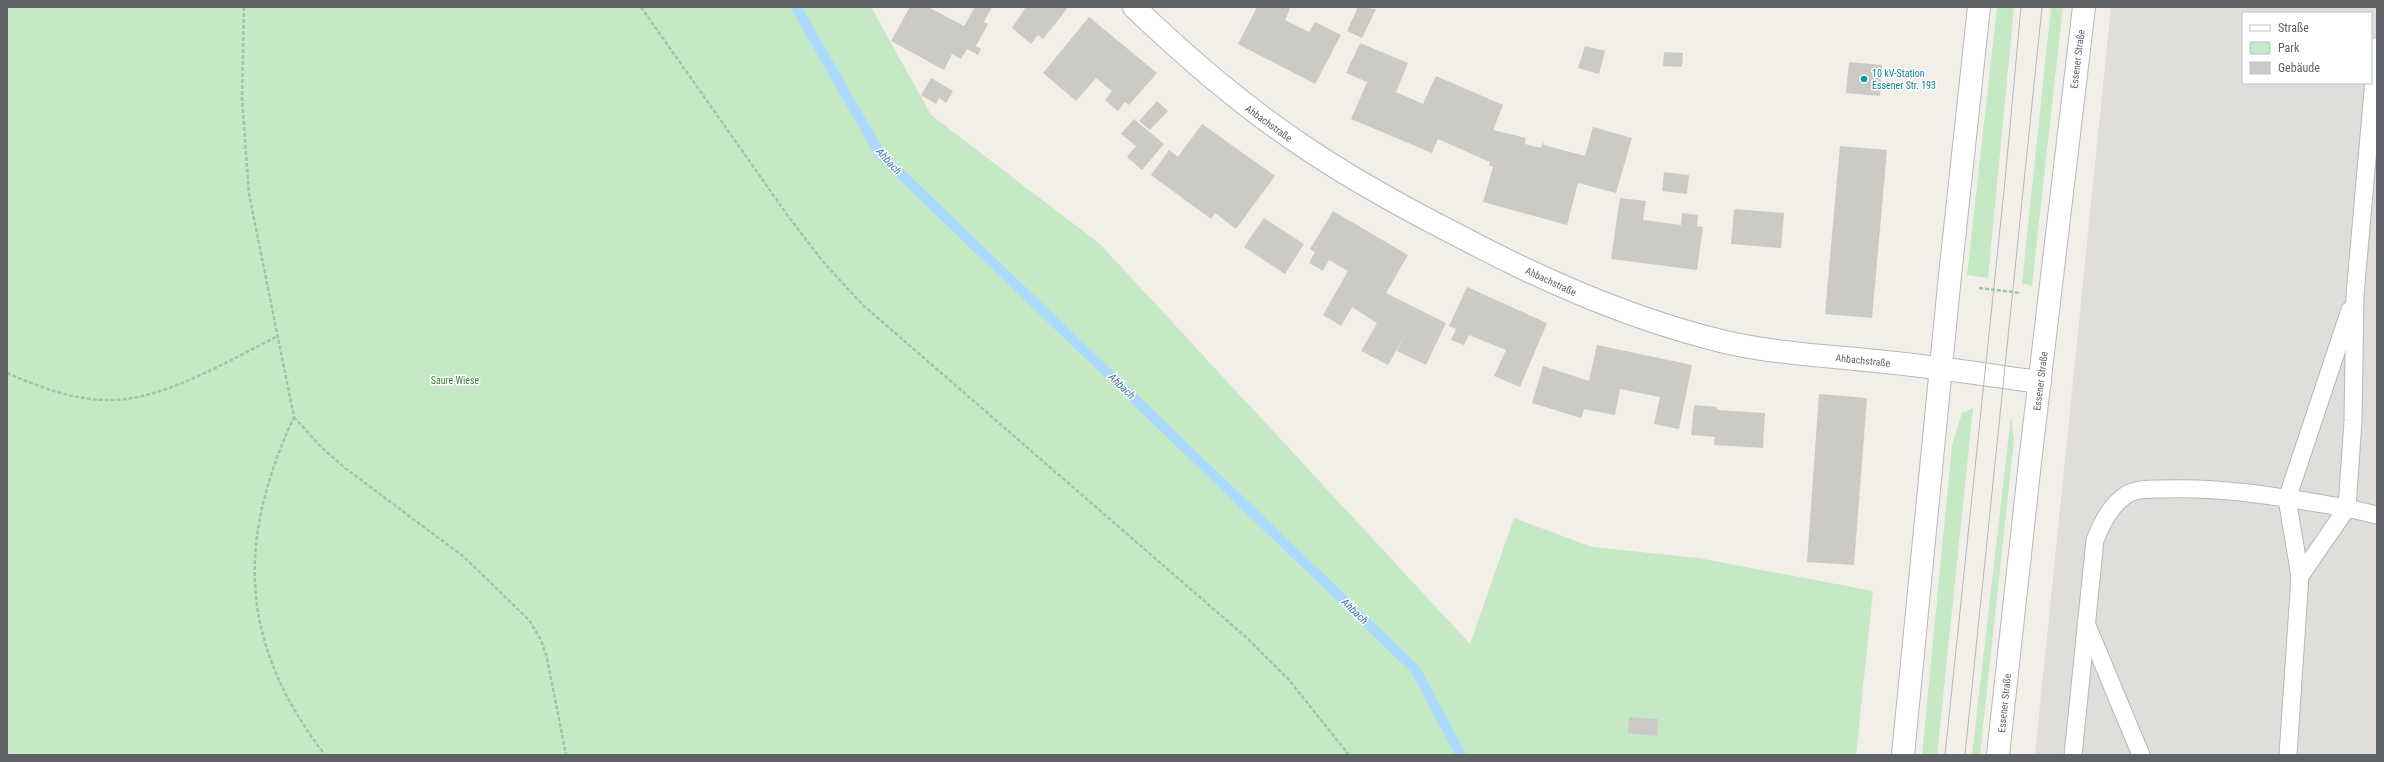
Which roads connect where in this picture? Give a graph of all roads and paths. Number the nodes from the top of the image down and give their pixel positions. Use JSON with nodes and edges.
{"nodes":[{"id":1,"x":244,"y":7,"type":"edge"},
{"id":2,"x":641,"y":7,"type":"edge"},
{"id":3,"x":1134,"y":7,"type":"edge"},
{"id":4,"x":1979,"y":7,"type":"edge"},
{"id":5,"x":2084,"y":7,"type":"edge"},
{"id":6,"x":2377,"y":46,"type":"edge"},
{"id":7,"x":2375,"y":76,"type":"edge"},
{"id":8,"x":1949,"y":285,"type":"junction"},
{"id":9,"x":2355,"y":295,"type":"junction"},
{"id":10,"x":2050,"y":297,"type":"junction"},
{"id":11,"x":278,"y":336,"type":"junction"},
{"id":12,"x":1941,"y":368,"type":"junction"},
{"id":13,"x":7,"y":373,"type":"edge"},
{"id":14,"x":2040,"y":382,"type":"junction"},
{"id":15,"x":294,"y":417,"type":"junction"},
{"id":16,"x":2287,"y":499,"type":"junction"},
{"id":17,"x":2347,"y":508,"type":"junction"},
{"id":18,"x":2377,"y":515,"type":"edge"},
{"id":19,"x":2300,"y":576,"type":"junction"},
{"id":20,"x":2086,"y":621,"type":"junction"},
{"id":21,"x":325,"y":755,"type":"edge"},
{"id":22,"x":566,"y":755,"type":"edge"},
{"id":23,"x":1349,"y":755,"type":"edge"},
{"id":24,"x":1903,"y":755,"type":"edge"},
{"id":25,"x":1998,"y":755,"type":"edge"},
{"id":26,"x":2073,"y":755,"type":"edge"},
{"id":27,"x":2141,"y":755,"type":"edge"},
{"id":28,"x":2288,"y":755,"type":"edge"}],
"edges":[{"from":1,"to":11,"type":"path"},
{"from":2,"to":23,"type":"path"},
{"from":3,"to":12,"type":"main road","name":"Ahbachstraße"},
{"from":4,"to":8,"type":"main road"},
{"from":5,"to":10,"type":"main road","name":"Essener Straße"},
{"from":6,"to":7,"type":"lane"},
{"from":7,"to":9,"type":"lane"},
{"from":8,"to":10,"type":"path"},
{"from":8,"to":12,"type":"main road"},
{"from":9,"to":16,"type":"lane"},
{"from":9,"to":17,"type":"lane"},
{"from":10,"to":14,"type":"main road","name":"Essener Straße"},
{"from":11,"to":13,"type":"path"},
{"from":11,"to":15,"type":"path"},
{"from":12,"to":14,"type":"main road","name":"Ahbachstraße"},
{"from":12,"to":24,"type":"main road"},
{"from":14,"to":25,"type":"main road","name":"Essener Straße"},
{"from":15,"to":21,"type":"path"},
{"from":15,"to":22,"type":"path"},
{"from":16,"to":17,"type":"lane"},
{"from":16,"to":19,"type":"lane"},
{"from":16,"to":20,"type":"lane"},
{"from":17,"to":18,"type":"lane"},
{"from":17,"to":19,"type":"lane"},
{"from":19,"to":28,"type":"lane"},
{"from":20,"to":26,"type":"lane"},
{"from":20,"to":27,"type":"lane"}]}
